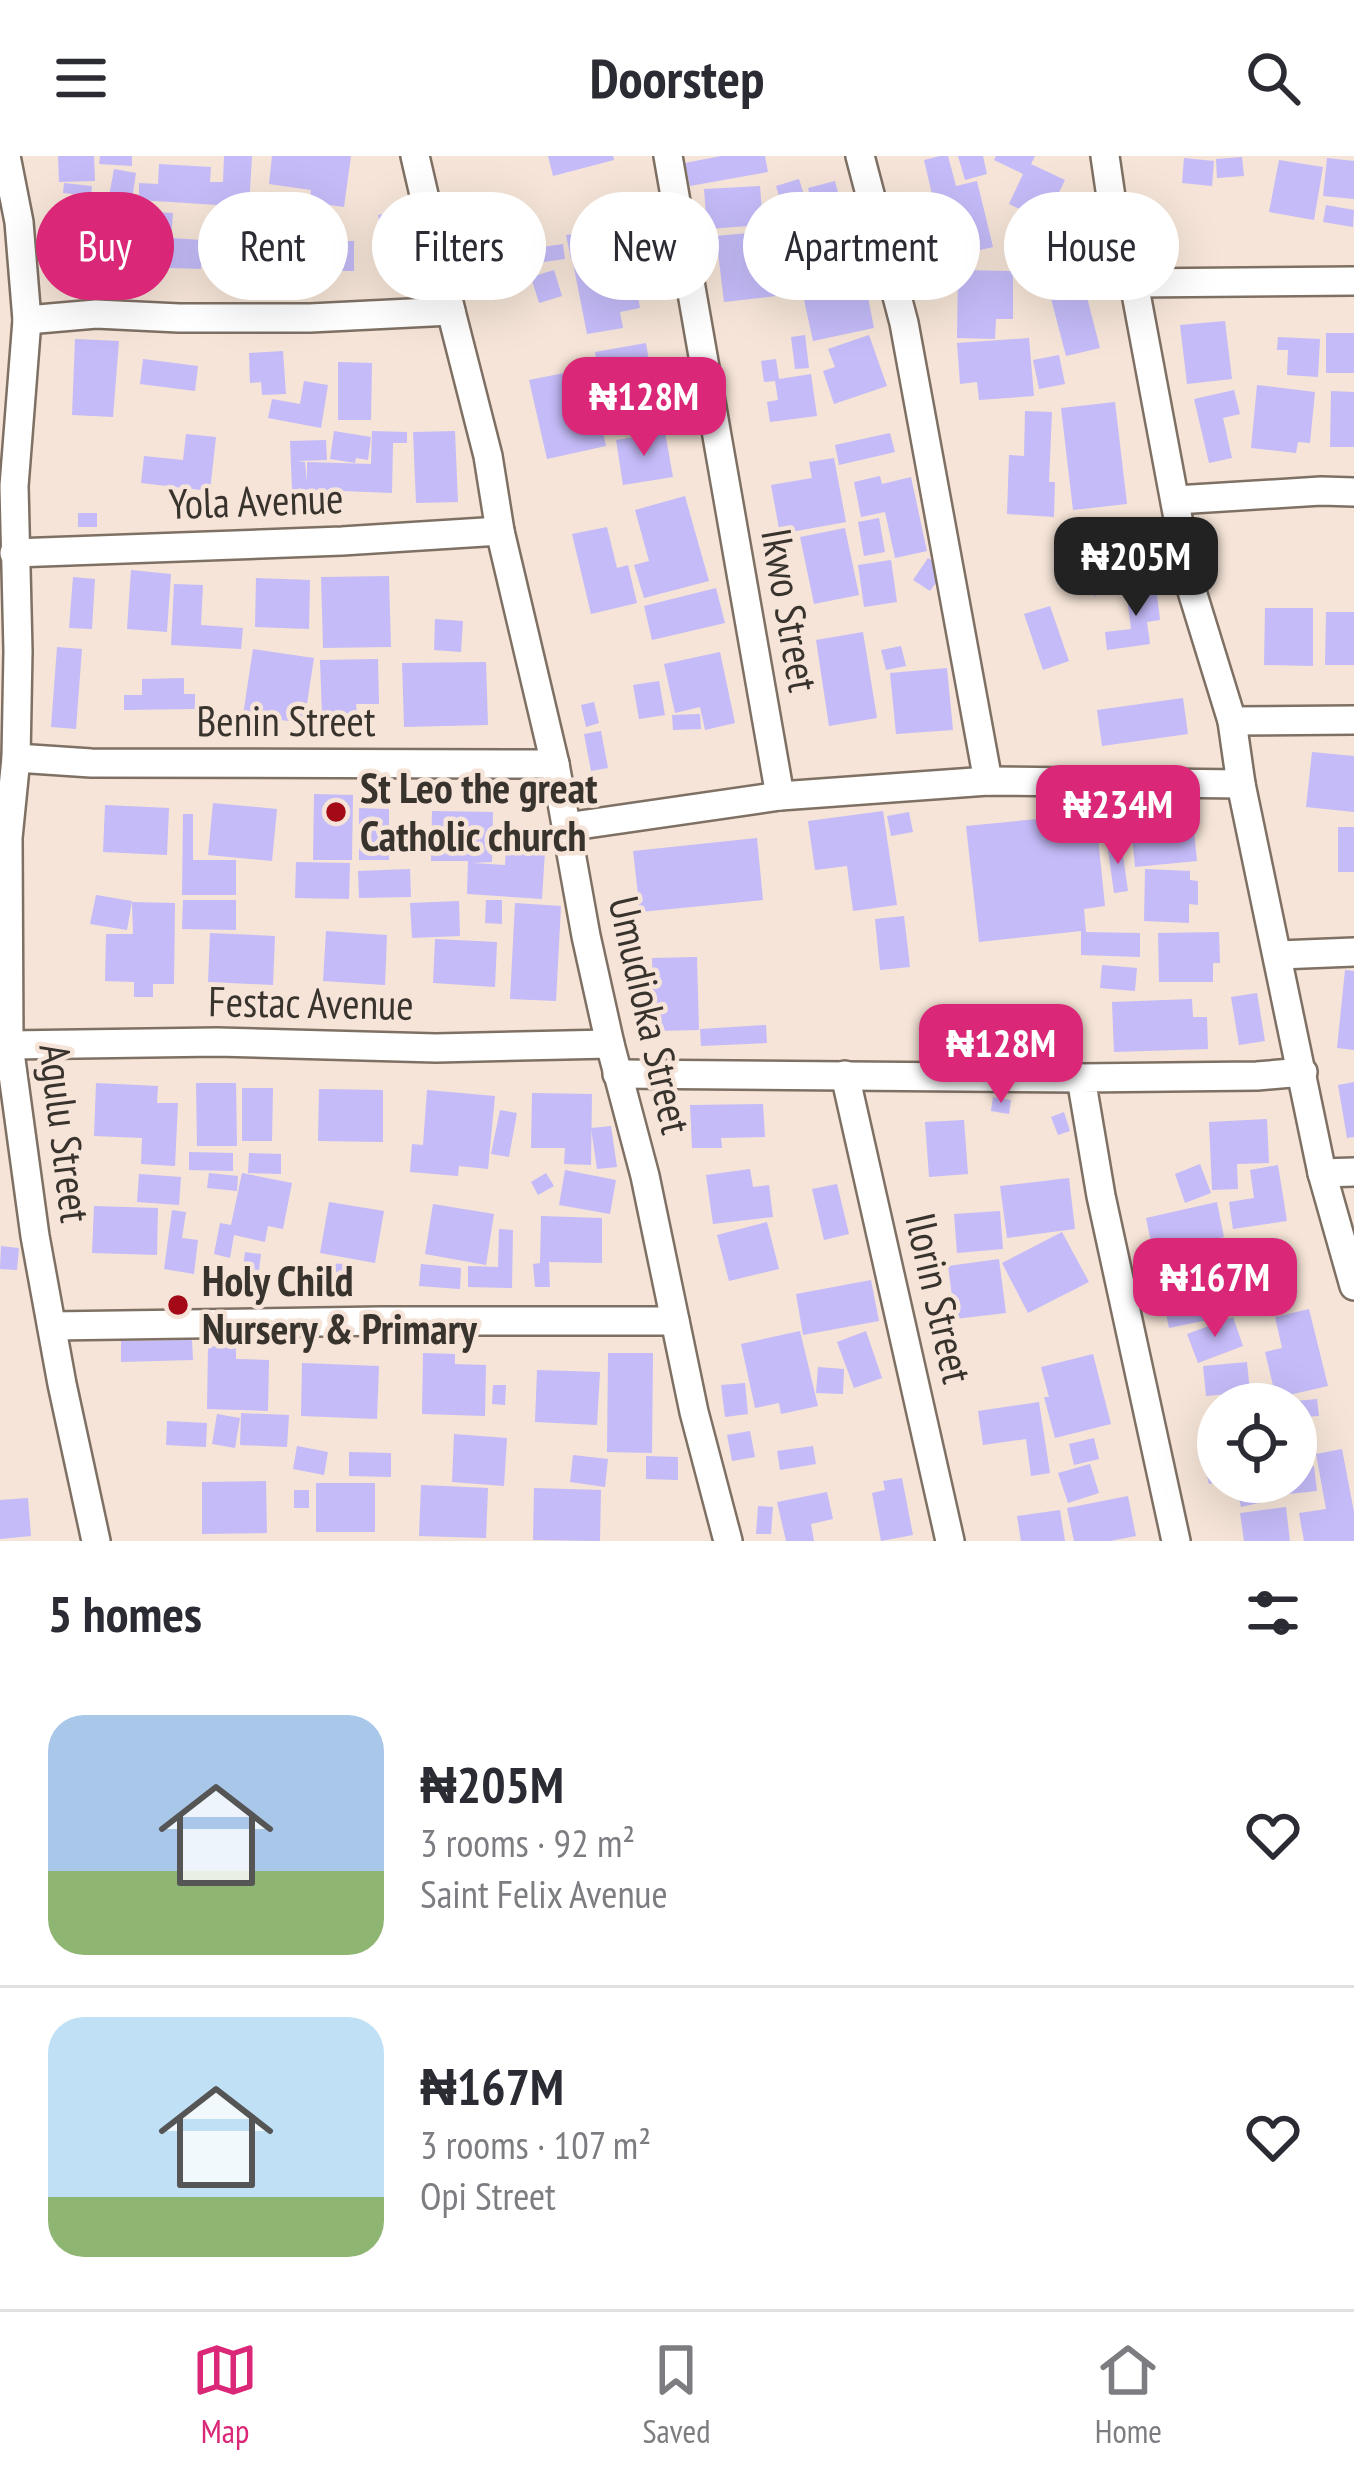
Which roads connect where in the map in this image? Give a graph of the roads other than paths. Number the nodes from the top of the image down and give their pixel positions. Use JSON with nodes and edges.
{"nodes":[{"id":1,"x":6,"y":156,"type":"edge"},
{"id":2,"x":415,"y":156,"type":"edge"},
{"id":3,"x":668,"y":156,"type":"edge"},
{"id":4,"x":860,"y":156,"type":"edge"},
{"id":5,"x":1105,"y":156,"type":"edge"},
{"id":6,"x":1110,"y":192,"type":"edge"},
{"id":7,"x":1354,"y":281,"type":"edge"},
{"id":8,"x":1179,"y":283,"type":"edge"},
{"id":9,"x":1137,"y":300,"type":"edge"},
{"id":10,"x":451,"y":311,"type":"junction"},
{"id":11,"x":27,"y":320,"type":"junction"},
{"id":12,"x":1354,"y":492,"type":"edge"},
{"id":13,"x":1176,"y":500,"type":"junction"},
{"id":14,"x":500,"y":531,"type":"junction"},
{"id":15,"x":14,"y":554,"type":"junction"},
{"id":16,"x":1354,"y":720,"type":"edge"},
{"id":17,"x":1232,"y":721,"type":"junction"},
{"id":18,"x":16,"y":758,"type":"junction"},
{"id":19,"x":555,"y":764,"type":"junction"},
{"id":20,"x":988,"y":781,"type":"junction"},
{"id":21,"x":1241,"y":784,"type":"junction"},
{"id":22,"x":780,"y":796,"type":"junction"},
{"id":23,"x":566,"y":827,"type":"junction"},
{"id":24,"x":1354,"y":952,"type":"edge"},
{"id":25,"x":1279,"y":955,"type":"junction"},
{"id":26,"x":610,"y":1044,"type":"junction"},
{"id":27,"x":9,"y":1045,"type":"junction"},
{"id":28,"x":1303,"y":1072,"type":"junction"},
{"id":29,"x":617,"y":1074,"type":"junction"},
{"id":30,"x":845,"y":1075,"type":"junction"},
{"id":31,"x":1081,"y":1078,"type":"junction"},
{"id":32,"x":1354,"y":1172,"type":"edge"},
{"id":33,"x":1322,"y":1173,"type":"junction"},
{"id":34,"x":1354,"y":1286,"type":"edge"},
{"id":35,"x":675,"y":1321,"type":"junction"},
{"id":36,"x":52,"y":1326,"type":"junction"},
{"id":37,"x":96,"y":1541,"type":"edge"},
{"id":38,"x":728,"y":1541,"type":"edge"},
{"id":39,"x":950,"y":1541,"type":"edge"},
{"id":40,"x":1176,"y":1541,"type":"edge"}],
"edges":[{"from":1,"to":11,"type":"street","name":"Agulu Street"},
{"from":2,"to":10,"type":"street","name":"Umudioka Street"},
{"from":3,"to":22,"type":"street","name":"Ikwo Street"},
{"from":4,"to":20,"type":"street"},
{"from":5,"to":6,"type":"street"},
{"from":7,"to":8,"type":"street"},
{"from":9,"to":13,"type":"street"},
{"from":10,"to":11,"type":"street"},
{"from":10,"to":14,"type":"street","name":"Umudioka Street"},
{"from":11,"to":15,"type":"street","name":"Agulu Street"},
{"from":12,"to":13,"type":"street"},
{"from":13,"to":17,"type":"street"},
{"from":14,"to":15,"type":"street","name":"Yola Avenue"},
{"from":14,"to":19,"type":"street","name":"Umudioka Street"},
{"from":15,"to":18,"type":"street","name":"Agulu Street"},
{"from":16,"to":17,"type":"street"},
{"from":17,"to":21,"type":"street"},
{"from":18,"to":19,"type":"street","name":"Benin Street"},
{"from":18,"to":27,"type":"street","name":"Agulu Street"},
{"from":19,"to":23,"type":"street","name":"Umudioka Street"},
{"from":20,"to":21,"type":"street"},
{"from":20,"to":22,"type":"street"},
{"from":21,"to":25,"type":"street"},
{"from":22,"to":23,"type":"street"},
{"from":23,"to":26,"type":"street","name":"Umudioka Street"},
{"from":24,"to":25,"type":"street"},
{"from":25,"to":28,"type":"street"},
{"from":26,"to":27,"type":"street","name":"Festac Avenue"},
{"from":26,"to":29,"type":"street","name":"Umudioka Street"},
{"from":27,"to":36,"type":"street","name":"Agulu Street"},
{"from":28,"to":31,"type":"street"},
{"from":28,"to":33,"type":"street"},
{"from":29,"to":30,"type":"street"},
{"from":29,"to":35,"type":"street","name":"Umudioka Street"},
{"from":30,"to":31,"type":"street"},
{"from":30,"to":39,"type":"street","name":"Ilorin Street"},
{"from":31,"to":40,"type":"street"},
{"from":32,"to":33,"type":"street"},
{"from":33,"to":34,"type":"street"},
{"from":35,"to":36,"type":"street"},
{"from":35,"to":38,"type":"street","name":"Umudioka Street"},
{"from":36,"to":37,"type":"street","name":"Agulu Street"}]}
